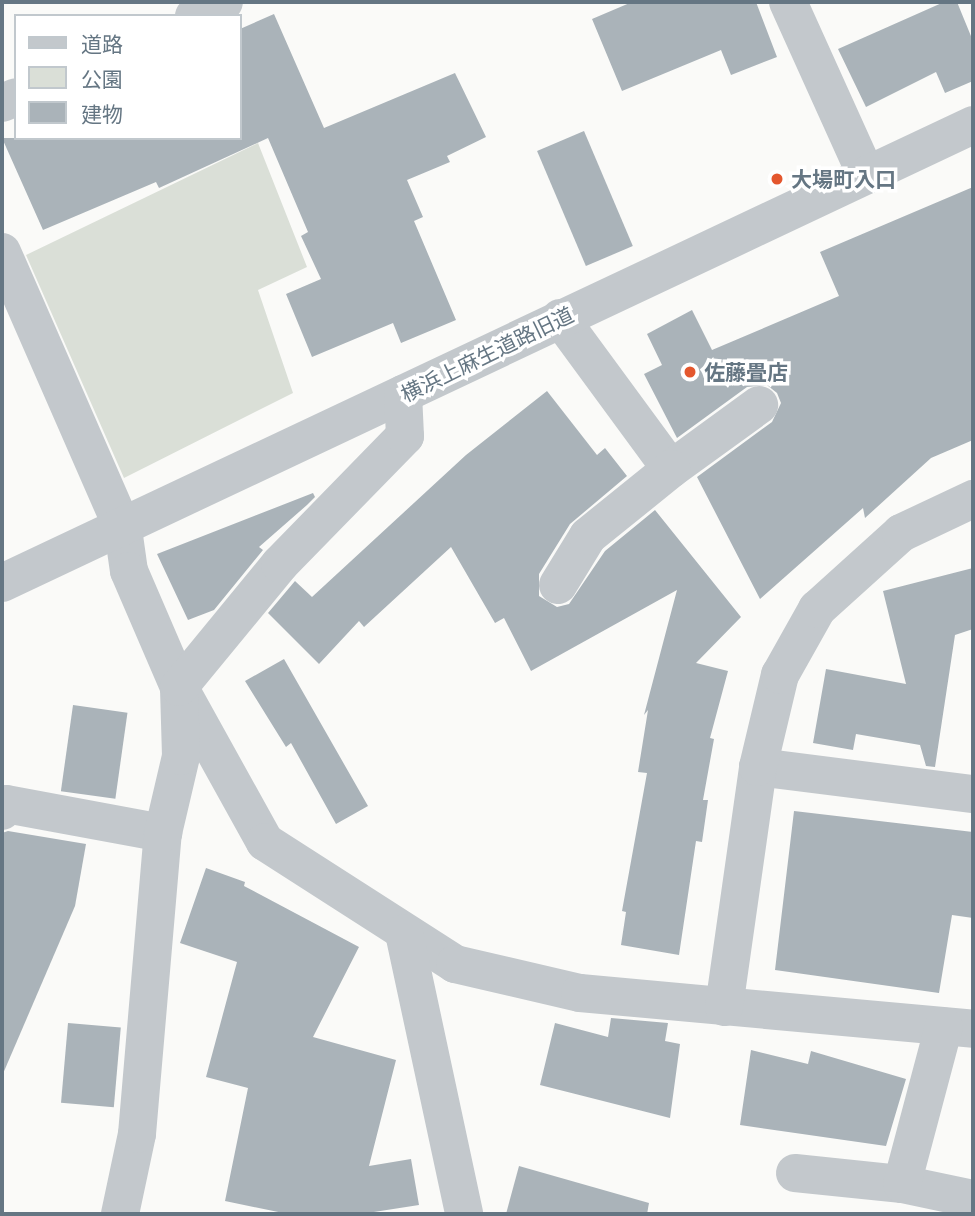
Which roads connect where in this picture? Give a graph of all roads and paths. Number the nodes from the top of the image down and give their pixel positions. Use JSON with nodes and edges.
{"nodes":[{"id":1,"x":225,"y":2,"type":"edge"},
{"id":2,"x":788,"y":2,"type":"edge"},
{"id":3,"x":198,"y":14,"type":"edge"},
{"id":4,"x":973,"y":125,"type":"edge"},
{"id":5,"x":866,"y":175,"type":"junction"},
{"id":6,"x":2,"y":252,"type":"edge"},
{"id":7,"x":560,"y":318,"type":"junction"},
{"id":8,"x":403,"y":394,"type":"junction"},
{"id":9,"x":759,"y":405,"type":"dead end"},
{"id":10,"x":671,"y":469,"type":"junction"},
{"id":11,"x":973,"y":499,"type":"edge"},
{"id":12,"x":123,"y":529,"type":"junction"},
{"id":13,"x":2,"y":583,"type":"edge"},
{"id":14,"x":558,"y":585,"type":"dead end"},
{"id":15,"x":179,"y":687,"type":"junction"},
{"id":16,"x":758,"y":767,"type":"junction"},
{"id":17,"x":973,"y":794,"type":"edge"},
{"id":18,"x":2,"y":811,"type":"edge"},
{"id":19,"x":163,"y":833,"type":"junction"},
{"id":20,"x":404,"y":933,"type":"junction"},
{"id":21,"x":724,"y":1007,"type":"junction"},
{"id":22,"x":959,"y":1028,"type":"edge"},
{"id":23,"x":795,"y":1173,"type":"dead end"},
{"id":24,"x":902,"y":1184,"type":"junction"},
{"id":25,"x":973,"y":1199,"type":"edge"},
{"id":26,"x":120,"y":1214,"type":"edge"},
{"id":27,"x":464,"y":1214,"type":"edge"}],
"edges":[{"from":1,"to":3,"type":"street"},
{"from":2,"to":5,"type":"street"},
{"from":4,"to":5,"type":"street","name":"横浜上麻生道路旧道"},
{"from":5,"to":7,"type":"street","name":"横浜上麻生道路旧道"},
{"from":6,"to":12,"type":"street"},
{"from":7,"to":8,"type":"street","name":"横浜上麻生道路旧道"},
{"from":7,"to":10,"type":"street"},
{"from":8,"to":12,"type":"street","name":"横浜上麻生道路旧道"},
{"from":8,"to":15,"type":"street"},
{"from":9,"to":10,"type":"street"},
{"from":10,"to":14,"type":"street"},
{"from":11,"to":16,"type":"street"},
{"from":12,"to":13,"type":"street","name":"横浜上麻生道路旧道"},
{"from":12,"to":15,"type":"street"},
{"from":15,"to":19,"type":"street"},
{"from":15,"to":20,"type":"street"},
{"from":16,"to":17,"type":"street"},
{"from":16,"to":21,"type":"street"},
{"from":18,"to":19,"type":"street"},
{"from":19,"to":26,"type":"street"},
{"from":20,"to":21,"type":"street"},
{"from":20,"to":27,"type":"street"},
{"from":21,"to":22,"type":"street"},
{"from":22,"to":24,"type":"street"},
{"from":23,"to":24,"type":"street"},
{"from":24,"to":25,"type":"street"}]}
